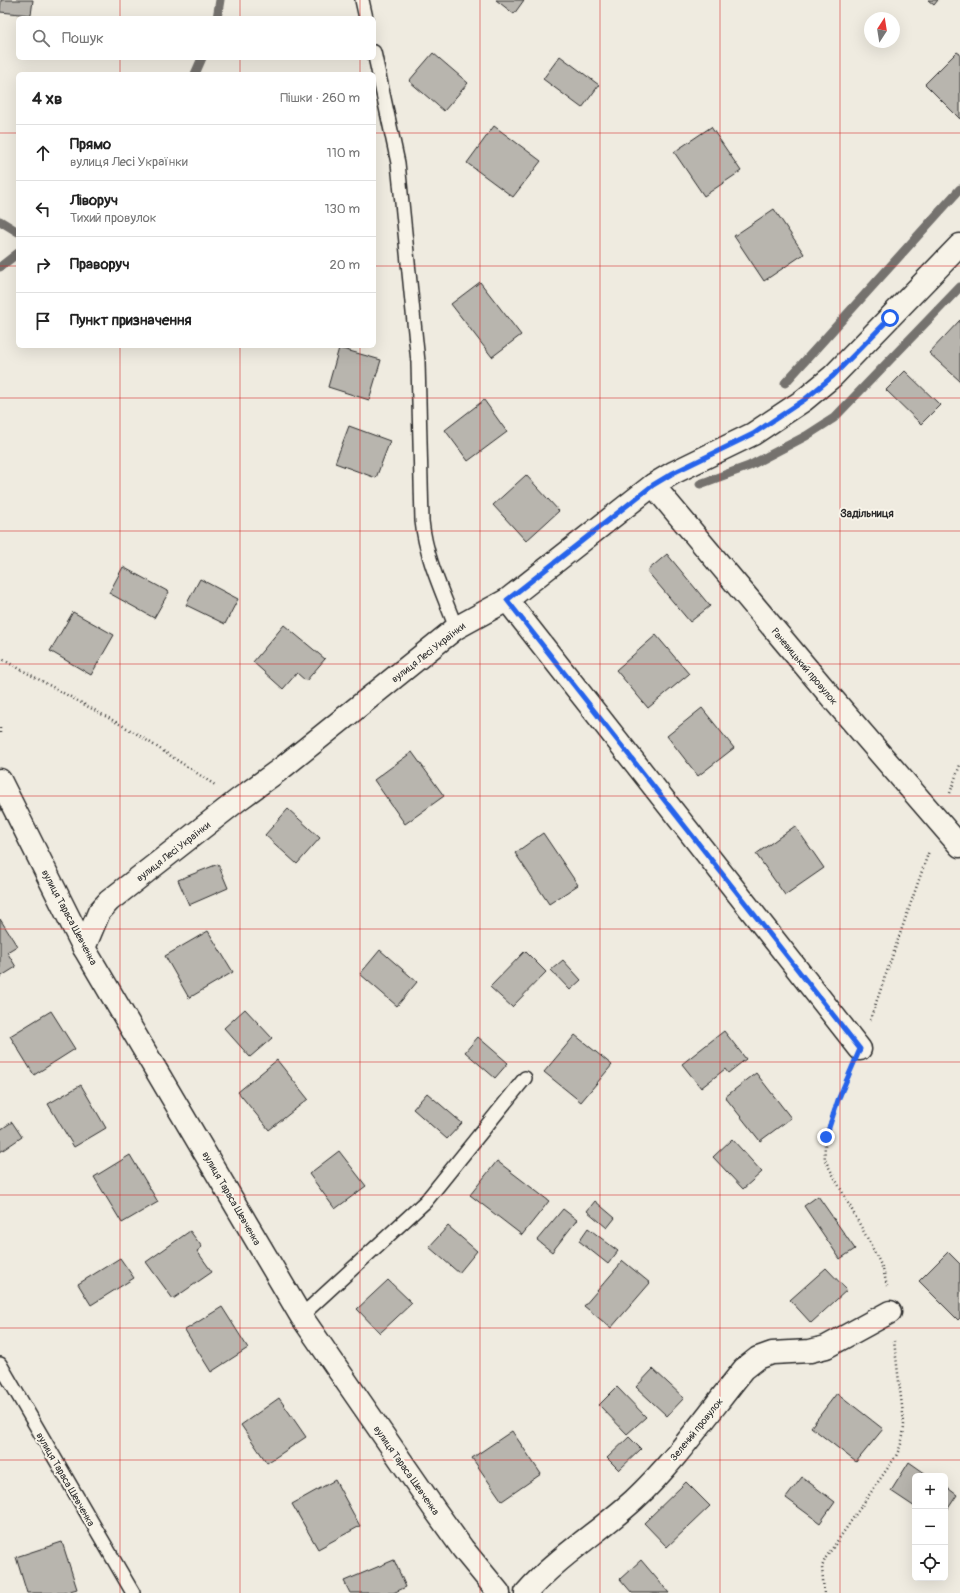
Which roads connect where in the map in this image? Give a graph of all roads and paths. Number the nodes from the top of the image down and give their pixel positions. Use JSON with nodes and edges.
{"nodes":[{"id":1,"x":362,"y":0,"type":"edge"},
{"id":2,"x":366,"y":16,"type":"edge"},
{"id":3,"x":376,"y":60,"type":"edge"},
{"id":4,"x":960,"y":245,"type":"edge"},
{"id":5,"x":653,"y":485,"type":"junction"},
{"id":6,"x":507,"y":600,"type":"junction"},
{"id":7,"x":456,"y":628,"type":"junction"},
{"id":8,"x":0,"y":658,"type":"edge"},
{"id":9,"x":0,"y":728,"type":"edge"},
{"id":10,"x":0,"y":736,"type":"edge"},
{"id":11,"x":960,"y":765,"type":"edge"},
{"id":12,"x":0,"y":780,"type":"edge"},
{"id":13,"x":238,"y":800,"type":"junction"},
{"id":14,"x":939,"y":822,"type":"junction"},
{"id":15,"x":960,"y":846,"type":"edge"},
{"id":16,"x":84,"y":948,"type":"junction"},
{"id":17,"x":860,"y":1049,"type":"junction"},
{"id":18,"x":525,"y":1078,"type":"dead end"},
{"id":19,"x":890,"y":1312,"type":"junction"},
{"id":20,"x":301,"y":1316,"type":"junction"},
{"id":21,"x":0,"y":1364,"type":"edge"},
{"id":22,"x":133,"y":1593,"type":"edge"},
{"id":23,"x":499,"y":1593,"type":"edge"},
{"id":24,"x":526,"y":1593,"type":"edge"},
{"id":25,"x":824,"y":1593,"type":"edge"}],
"edges":[{"from":1,"to":2,"type":"lane"},
{"from":3,"to":7,"type":"lane"},
{"from":4,"to":5,"type":"street","name":"вулиця Лесі Українки"},
{"from":5,"to":6,"type":"street","name":"вулиця Лесі Українки"},
{"from":5,"to":14,"type":"street","name":"Раневицький провулок"},
{"from":6,"to":7,"type":"street","name":"вулиця Лесі Українки"},
{"from":6,"to":17,"type":"street"},
{"from":7,"to":13,"type":"street","name":"вулиця Лесі Українки"},
{"from":8,"to":13,"type":"path"},
{"from":9,"to":10,"type":"path"},
{"from":11,"to":14,"type":"path"},
{"from":12,"to":16,"type":"street","name":"вулиця Тараса Шевченка"},
{"from":13,"to":16,"type":"street","name":"вулиця Лесі Українки"},
{"from":14,"to":15,"type":"street","name":"Раневицький провулок"},
{"from":14,"to":17,"type":"path"},
{"from":16,"to":20,"type":"street","name":"вулиця Тараса Шевченка"},
{"from":17,"to":19,"type":"path"},
{"from":18,"to":20,"type":"lane"},
{"from":19,"to":24,"type":"street","name":"Зелений провулок"},
{"from":19,"to":25,"type":"path"},
{"from":20,"to":23,"type":"street","name":"вулиця Тараса Шевченка"},
{"from":21,"to":22,"type":"lane","name":"вулиця Тараса Шевченка"}]}
